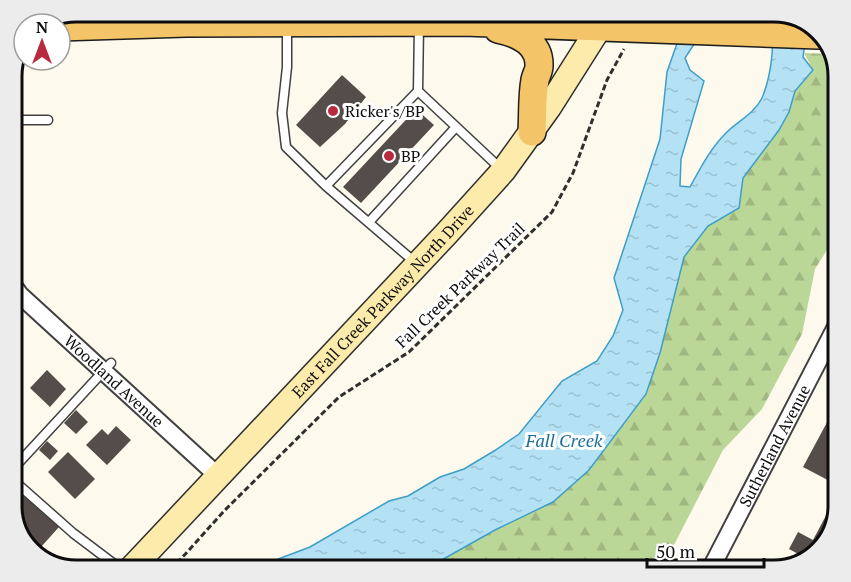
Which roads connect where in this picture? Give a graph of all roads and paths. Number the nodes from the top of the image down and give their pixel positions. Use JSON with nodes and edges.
{"nodes":[{"id":1,"x":287,"y":22,"type":"junction"},
{"id":2,"x":419,"y":22,"type":"junction"},
{"id":3,"x":464,"y":22,"type":"joint"},
{"id":4,"x":602,"y":22,"type":"edge"},
{"id":5,"x":615,"y":22,"type":"edge"},
{"id":6,"x":72,"y":27,"type":"edge"},
{"id":7,"x":808,"y":35,"type":"edge"},
{"id":8,"x":626,"y":45,"type":"dead end"},
{"id":9,"x":418,"y":91,"type":"junction"},
{"id":10,"x":23,"y":120,"type":"edge"},
{"id":11,"x":48,"y":120,"type":"dead end"},
{"id":12,"x":456,"y":127,"type":"junction"},
{"id":13,"x":532,"y":132,"type":"junction"},
{"id":14,"x":503,"y":171,"type":"junction"},
{"id":15,"x":326,"y":186,"type":"junction"},
{"id":16,"x":370,"y":221,"type":"junction"},
{"id":17,"x":417,"y":264,"type":"junction"},
{"id":18,"x":23,"y":298,"type":"edge"},
{"id":19,"x":828,"y":342,"type":"edge"},
{"id":20,"x":107,"y":368,"type":"junction"},
{"id":21,"x":23,"y":458,"type":"edge"},
{"id":22,"x":218,"y":476,"type":"junction"},
{"id":23,"x":23,"y":489,"type":"edge"},
{"id":24,"x":109,"y":560,"type":"edge"},
{"id":25,"x":139,"y":560,"type":"edge"},
{"id":26,"x":180,"y":560,"type":"edge"},
{"id":27,"x":715,"y":560,"type":"edge"}],
"edges":[{"from":1,"to":2,"type":"main road"},
{"from":1,"to":6,"type":"main road"},
{"from":1,"to":15,"type":"lane"},
{"from":2,"to":3,"type":"main road"},
{"from":2,"to":9,"type":"lane"},
{"from":3,"to":13,"type":"main road"},
{"from":4,"to":13,"type":"main road","name":"East Fall Creek Parkway North Drive"},
{"from":5,"to":7,"type":"main road"},
{"from":8,"to":26,"type":"path","name":"Fall Creek Parkway Trail"},
{"from":9,"to":12,"type":"lane"},
{"from":9,"to":15,"type":"lane"},
{"from":10,"to":11,"type":"lane"},
{"from":12,"to":14,"type":"lane"},
{"from":12,"to":16,"type":"lane"},
{"from":13,"to":14,"type":"main road","name":"East Fall Creek Parkway North Drive"},
{"from":14,"to":17,"type":"main road","name":"East Fall Creek Parkway North Drive"},
{"from":15,"to":16,"type":"lane"},
{"from":16,"to":17,"type":"lane"},
{"from":17,"to":22,"type":"main road","name":"East Fall Creek Parkway North Drive"},
{"from":18,"to":20,"type":"street","name":"Woodland Avenue"},
{"from":19,"to":27,"type":"street","name":"Sutherland Avenue"},
{"from":20,"to":21,"type":"lane"},
{"from":20,"to":22,"type":"street","name":"Woodland Avenue"},
{"from":22,"to":25,"type":"main road","name":"East Fall Creek Parkway North Drive"},
{"from":23,"to":24,"type":"lane"}]}
